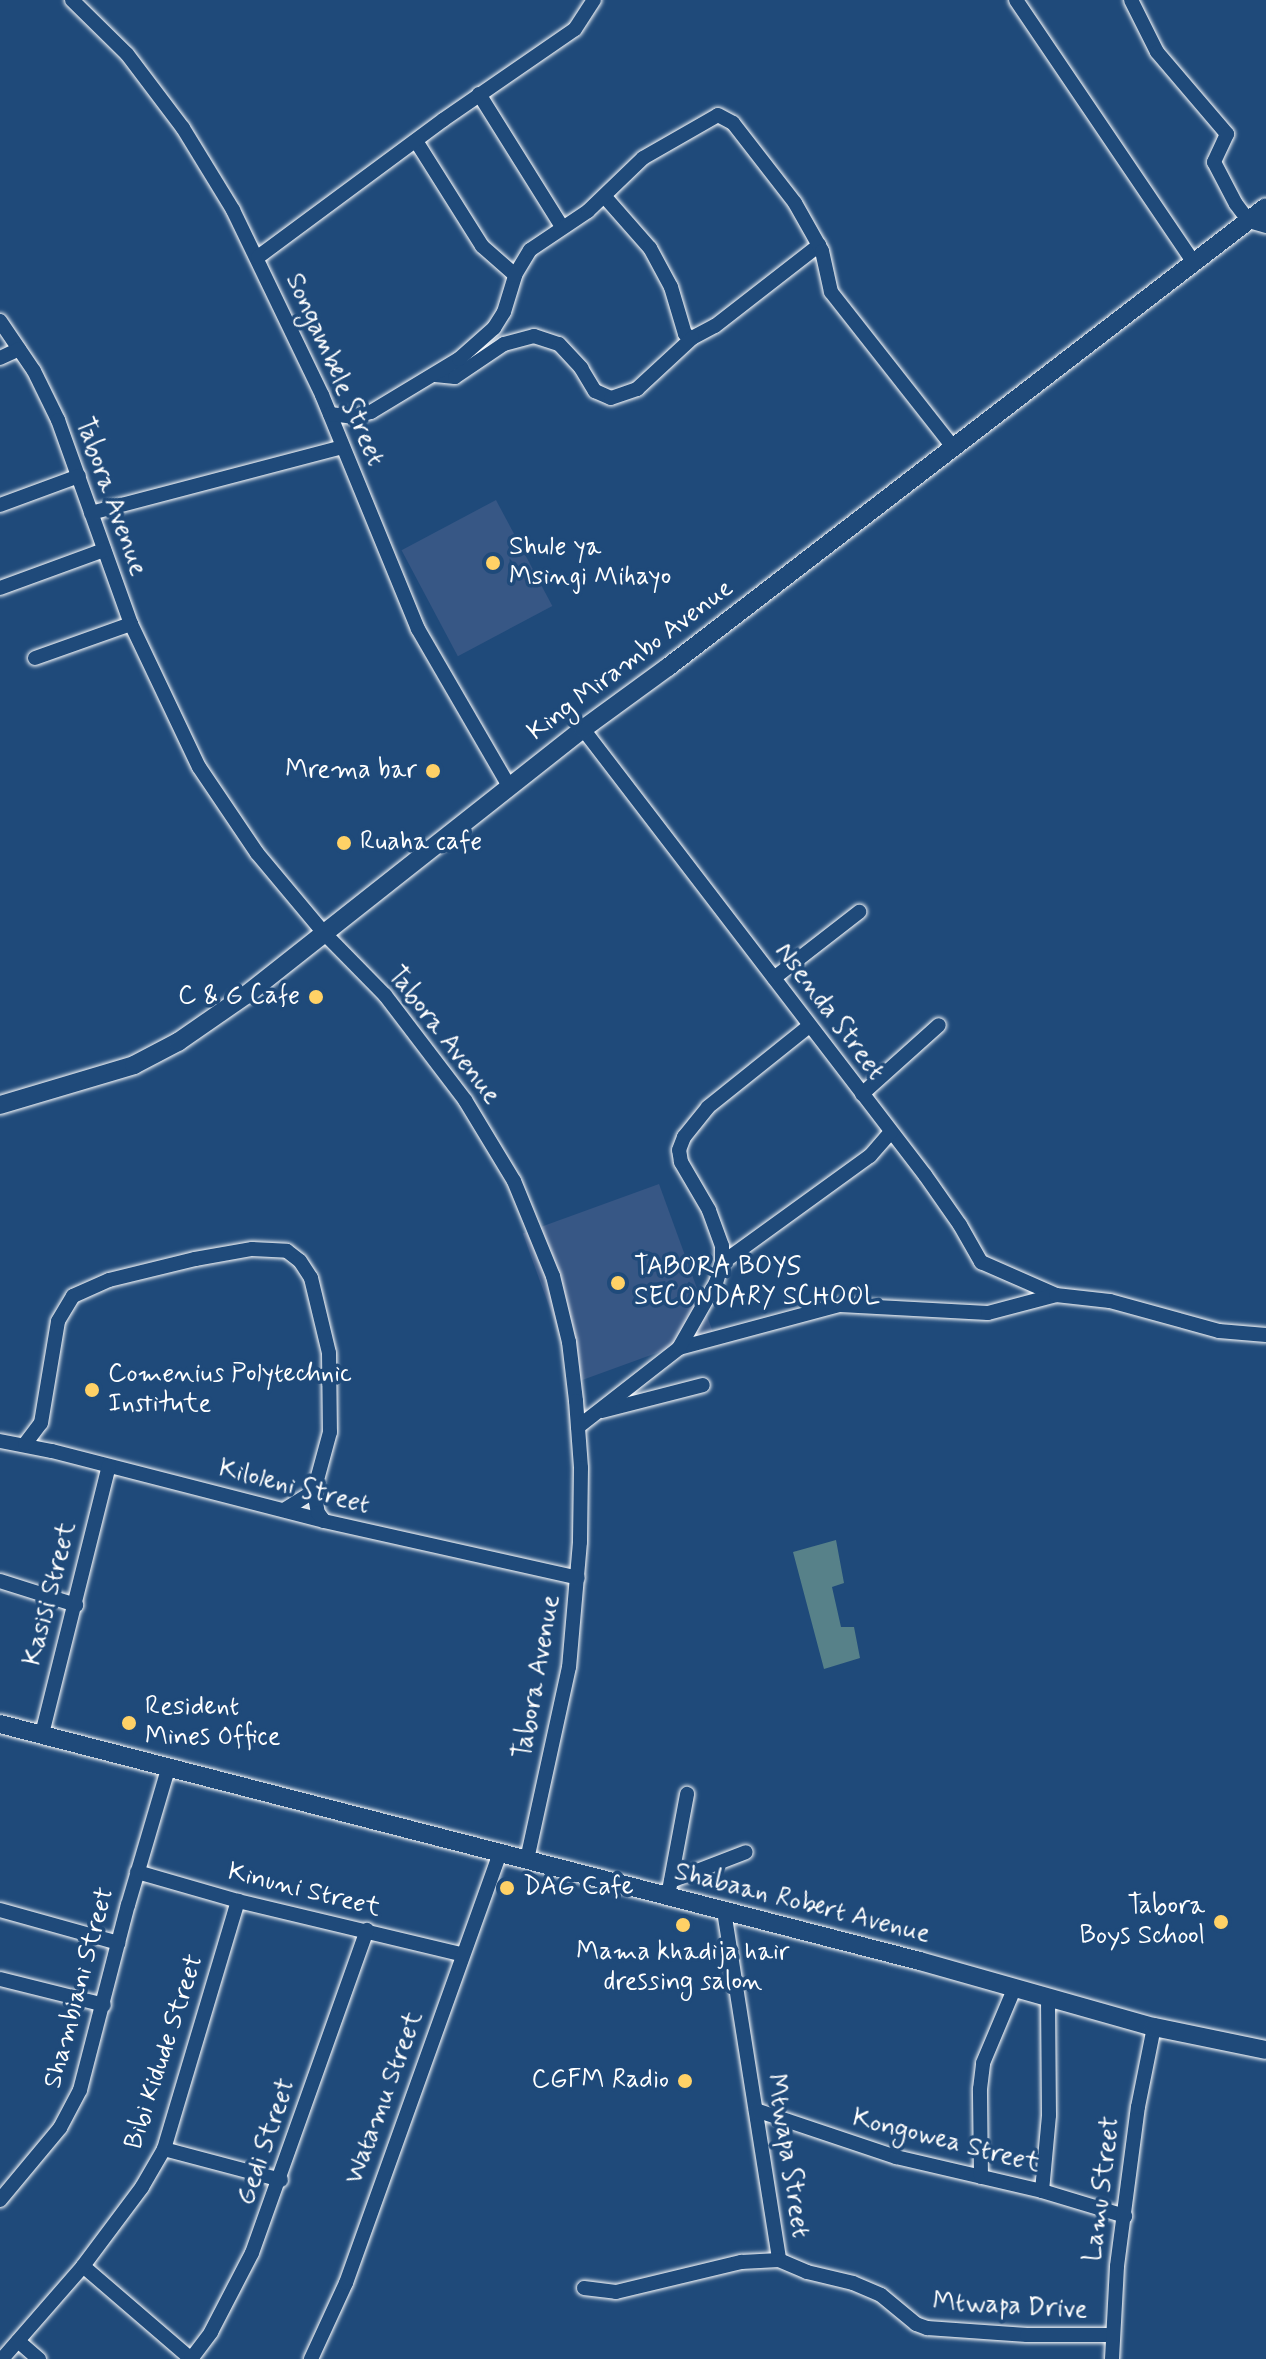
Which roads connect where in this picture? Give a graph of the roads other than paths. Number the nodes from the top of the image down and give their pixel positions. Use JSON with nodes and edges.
{"nodes":[{"id":1,"x":72,"y":0,"type":"edge"},
{"id":2,"x":594,"y":0,"type":"edge"},
{"id":3,"x":1016,"y":0,"type":"edge"},
{"id":4,"x":1131,"y":0,"type":"edge"},
{"id":5,"x":479,"y":94,"type":"junction"},
{"id":6,"x":416,"y":141,"type":"junction"},
{"id":7,"x":605,"y":197,"type":"junction"},
{"id":8,"x":1266,"y":207,"type":"edge"},
{"id":9,"x":1257,"y":223,"type":"edge"},
{"id":10,"x":562,"y":227,"type":"junction"},
{"id":11,"x":819,"y":245,"type":"junction"},
{"id":12,"x":258,"y":257,"type":"junction"},
{"id":13,"x":1194,"y":263,"type":"junction"},
{"id":14,"x":515,"y":275,"type":"junction"},
{"id":15,"x":0,"y":321,"type":"edge"},
{"id":16,"x":692,"y":338,"type":"junction"},
{"id":17,"x":19,"y":349,"type":"junction"},
{"id":18,"x":0,"y":358,"type":"edge"},
{"id":19,"x":435,"y":375,"type":"junction"},
{"id":20,"x":330,"y":414,"type":"junction"},
{"id":21,"x":361,"y":416,"type":"junction"},
{"id":22,"x":342,"y":444,"type":"junction"},
{"id":23,"x":952,"y":446,"type":"junction"},
{"id":24,"x":79,"y":476,"type":"junction"},
{"id":25,"x":0,"y":492,"type":"edge"},
{"id":26,"x":17,"y":498,"type":"junction"},
{"id":27,"x":0,"y":505,"type":"edge"},
{"id":28,"x":91,"y":513,"type":"junction"},
{"id":29,"x":104,"y":550,"type":"junction"},
{"id":30,"x":0,"y":588,"type":"edge"},
{"id":31,"x":131,"y":624,"type":"junction"},
{"id":32,"x":35,"y":658,"type":"dead end"},
{"id":33,"x":583,"y":729,"type":"junction"},
{"id":34,"x":509,"y":786,"type":"junction"},
{"id":35,"x":859,"y":912,"type":"dead end"},
{"id":36,"x":324,"y":933,"type":"junction"},
{"id":37,"x":774,"y":978,"type":"junction"},
{"id":38,"x":939,"y":1025,"type":"dead end"},
{"id":39,"x":809,"y":1026,"type":"junction"},
{"id":40,"x":862,"y":1094,"type":"junction"},
{"id":41,"x":0,"y":1105,"type":"edge"},
{"id":42,"x":891,"y":1132,"type":"junction"},
{"id":43,"x":722,"y":1263,"type":"junction"},
{"id":44,"x":1056,"y":1295,"type":"junction"},
{"id":45,"x":1266,"y":1335,"type":"edge"},
{"id":46,"x":679,"y":1348,"type":"junction"},
{"id":47,"x":703,"y":1385,"type":"dead end"},
{"id":48,"x":597,"y":1412,"type":"junction"},
{"id":49,"x":41,"y":1423,"type":"junction"},
{"id":50,"x":578,"y":1427,"type":"junction"},
{"id":51,"x":0,"y":1441,"type":"edge"},
{"id":52,"x":25,"y":1444,"type":"junction"},
{"id":53,"x":52,"y":1451,"type":"junction"},
{"id":54,"x":109,"y":1466,"type":"junction"},
{"id":55,"x":314,"y":1491,"type":"junction"},
{"id":56,"x":284,"y":1510,"type":"junction"},
{"id":57,"x":324,"y":1521,"type":"junction"},
{"id":58,"x":578,"y":1578,"type":"junction"},
{"id":59,"x":0,"y":1581,"type":"edge"},
{"id":60,"x":76,"y":1605,"type":"junction"},
{"id":61,"x":0,"y":1724,"type":"edge"},
{"id":62,"x":42,"y":1734,"type":"junction"},
{"id":63,"x":168,"y":1769,"type":"junction"},
{"id":64,"x":687,"y":1794,"type":"dead end"},
{"id":65,"x":500,"y":1852,"type":"junction"},
{"id":66,"x":746,"y":1852,"type":"dead end"},
{"id":67,"x":527,"y":1859,"type":"junction"},
{"id":68,"x":137,"y":1872,"type":"junction"},
{"id":69,"x":670,"y":1889,"type":"junction"},
{"id":70,"x":238,"y":1901,"type":"junction"},
{"id":71,"x":0,"y":1910,"type":"edge"},
{"id":72,"x":724,"y":1911,"type":"junction"},
{"id":73,"x":367,"y":1930,"type":"junction"},
{"id":74,"x":118,"y":1943,"type":"junction"},
{"id":75,"x":461,"y":1954,"type":"junction"},
{"id":76,"x":0,"y":1979,"type":"edge"},
{"id":77,"x":1015,"y":1987,"type":"junction"},
{"id":78,"x":1048,"y":1997,"type":"junction"},
{"id":79,"x":104,"y":2005,"type":"junction"},
{"id":80,"x":1154,"y":2027,"type":"junction"},
{"id":81,"x":1266,"y":2050,"type":"edge"},
{"id":82,"x":756,"y":2110,"type":"junction"},
{"id":83,"x":164,"y":2149,"type":"junction"},
{"id":84,"x":981,"y":2177,"type":"junction"},
{"id":85,"x":281,"y":2180,"type":"junction"},
{"id":86,"x":1042,"y":2191,"type":"junction"},
{"id":87,"x":0,"y":2200,"type":"edge"},
{"id":88,"x":1125,"y":2216,"type":"junction"},
{"id":89,"x":779,"y":2260,"type":"junction"},
{"id":90,"x":83,"y":2266,"type":"junction"},
{"id":91,"x":584,"y":2288,"type":"dead end"},
{"id":92,"x":1112,"y":2335,"type":"junction"},
{"id":93,"x":18,"y":2341,"type":"junction"},
{"id":94,"x":2,"y":2359,"type":"edge"},
{"id":95,"x":39,"y":2359,"type":"edge"},
{"id":96,"x":191,"y":2359,"type":"edge"},
{"id":97,"x":311,"y":2359,"type":"edge"},
{"id":98,"x":1112,"y":2359,"type":"edge"}],
"edges":[{"from":1,"to":12,"type":"street","name":"Songambele Street"},
{"from":2,"to":5,"type":"street"},
{"from":3,"to":13,"type":"street"},
{"from":4,"to":9,"type":"street"},
{"from":5,"to":6,"type":"street"},
{"from":5,"to":10,"type":"street"},
{"from":6,"to":12,"type":"street"},
{"from":6,"to":14,"type":"street"},
{"from":7,"to":10,"type":"street"},
{"from":7,"to":11,"type":"street"},
{"from":7,"to":16,"type":"street"},
{"from":8,"to":9,"type":"main road","name":"King Mirambo Avenue"},
{"from":9,"to":13,"type":"main road","name":"King Mirambo Avenue"},
{"from":10,"to":14,"type":"street"},
{"from":11,"to":16,"type":"street"},
{"from":11,"to":23,"type":"street"},
{"from":12,"to":20,"type":"street","name":"Songambele Street"},
{"from":13,"to":23,"type":"main road","name":"King Mirambo Avenue"},
{"from":14,"to":19,"type":"street"},
{"from":15,"to":17,"type":"street","name":"Tabora Avenue"},
{"from":16,"to":19,"type":"street"},
{"from":17,"to":18,"type":"street"},
{"from":17,"to":24,"type":"street","name":"Tabora Avenue"},
{"from":19,"to":21,"type":"street"},
{"from":20,"to":21,"type":"street"},
{"from":20,"to":22,"type":"street","name":"Songambele Street"},
{"from":21,"to":22,"type":"street"},
{"from":22,"to":28,"type":"street"},
{"from":22,"to":34,"type":"street","name":"Songambele Street"},
{"from":23,"to":33,"type":"main road","name":"King Mirambo Avenue"},
{"from":24,"to":26,"type":"street"},
{"from":24,"to":28,"type":"street","name":"Tabora Avenue"},
{"from":25,"to":26,"type":"street"},
{"from":26,"to":27,"type":"street"},
{"from":28,"to":29,"type":"street","name":"Tabora Avenue"},
{"from":29,"to":30,"type":"street"},
{"from":29,"to":31,"type":"street","name":"Tabora Avenue"},
{"from":31,"to":32,"type":"street"},
{"from":31,"to":36,"type":"street","name":"Tabora Avenue"},
{"from":33,"to":34,"type":"main road","name":"King Mirambo Avenue"},
{"from":33,"to":37,"type":"street","name":"Nsenda Street"},
{"from":34,"to":36,"type":"main road","name":"King Mirambo Avenue"},
{"from":35,"to":37,"type":"street"},
{"from":36,"to":41,"type":"main road","name":"King Mirambo Avenue"},
{"from":36,"to":50,"type":"street","name":"Tabora Avenue"},
{"from":37,"to":39,"type":"street","name":"Nsenda Street"},
{"from":38,"to":40,"type":"street"},
{"from":39,"to":40,"type":"street","name":"Nsenda Street"},
{"from":39,"to":43,"type":"street"},
{"from":40,"to":42,"type":"street","name":"Nsenda Street"},
{"from":42,"to":43,"type":"street"},
{"from":42,"to":44,"type":"street","name":"Nsenda Street"},
{"from":43,"to":46,"type":"street"},
{"from":44,"to":45,"type":"street"},
{"from":44,"to":46,"type":"street"},
{"from":46,"to":48,"type":"street"},
{"from":47,"to":48,"type":"street"},
{"from":48,"to":50,"type":"street"},
{"from":49,"to":52,"type":"street"},
{"from":49,"to":53,"type":"street"},
{"from":49,"to":55,"type":"street"},
{"from":50,"to":58,"type":"street","name":"Tabora Avenue"},
{"from":51,"to":52,"type":"street","name":"Kiloleni Street"},
{"from":52,"to":53,"type":"street","name":"Kiloleni Street"},
{"from":53,"to":54,"type":"street","name":"Kiloleni Street"},
{"from":54,"to":56,"type":"street","name":"Kiloleni Street"},
{"from":54,"to":60,"type":"street","name":"Kasisi Street"},
{"from":55,"to":56,"type":"street"},
{"from":55,"to":57,"type":"street"},
{"from":56,"to":57,"type":"street","name":"Kiloleni Street"},
{"from":57,"to":58,"type":"street","name":"Kiloleni Street"},
{"from":58,"to":67,"type":"street","name":"Tabora Avenue"},
{"from":59,"to":60,"type":"street"},
{"from":60,"to":62,"type":"street","name":"Kasisi Street"},
{"from":61,"to":62,"type":"main road","name":"Shabaan Robert Avenue"},
{"from":62,"to":63,"type":"main road","name":"Shabaan Robert Avenue"},
{"from":63,"to":65,"type":"main road","name":"Shabaan Robert Avenue"},
{"from":63,"to":68,"type":"street","name":"Shambiani Street"},
{"from":64,"to":69,"type":"street"},
{"from":65,"to":67,"type":"main road","name":"Shabaan Robert Avenue"},
{"from":65,"to":75,"type":"street","name":"Watamu Street"},
{"from":66,"to":69,"type":"street"},
{"from":67,"to":69,"type":"main road","name":"Shabaan Robert Avenue"},
{"from":68,"to":70,"type":"street","name":"Kinuni Street"},
{"from":68,"to":74,"type":"street","name":"Shambiani Street"},
{"from":69,"to":72,"type":"main road","name":"Shabaan Robert Avenue"},
{"from":70,"to":73,"type":"street","name":"Kinuni Street"},
{"from":70,"to":83,"type":"street","name":"Bibi Kidude Street"},
{"from":71,"to":74,"type":"street"},
{"from":72,"to":77,"type":"main road","name":"Shabaan Robert Avenue"},
{"from":72,"to":82,"type":"street","name":"Mtwapa Street"},
{"from":73,"to":75,"type":"street","name":"Kinuni Street"},
{"from":73,"to":85,"type":"street","name":"Gedi Street"},
{"from":74,"to":79,"type":"street","name":"Shambiani Street"},
{"from":75,"to":97,"type":"street","name":"Watamu Street"},
{"from":76,"to":79,"type":"street"},
{"from":77,"to":78,"type":"main road","name":"Shabaan Robert Avenue"},
{"from":77,"to":84,"type":"street"},
{"from":78,"to":80,"type":"main road","name":"Shabaan Robert Avenue"},
{"from":78,"to":86,"type":"street"},
{"from":79,"to":87,"type":"street","name":"Shambiani Street"},
{"from":80,"to":81,"type":"main road","name":"Shabaan Robert Avenue"},
{"from":80,"to":88,"type":"street","name":"Lamu Street"},
{"from":82,"to":84,"type":"street","name":"Kongowea Street"},
{"from":82,"to":89,"type":"street","name":"Mtwapa Street"},
{"from":83,"to":85,"type":"street"},
{"from":83,"to":90,"type":"street","name":"Bibi Kidude Street"},
{"from":84,"to":86,"type":"street","name":"Kongowea Street"},
{"from":85,"to":96,"type":"street","name":"Gedi Street"},
{"from":86,"to":88,"type":"street","name":"Kongowea Street"},
{"from":88,"to":92,"type":"street","name":"Lamu Street"},
{"from":89,"to":91,"type":"street","name":"Mtwapa Street"},
{"from":89,"to":92,"type":"street","name":"Mtwapa Drive"},
{"from":90,"to":93,"type":"street","name":"Bibi Kidude Street"},
{"from":90,"to":96,"type":"street"},
{"from":92,"to":98,"type":"street","name":"Lamu Street"},
{"from":93,"to":94,"type":"street","name":"Bibi Kidude Street"},
{"from":93,"to":95,"type":"street"}]}
